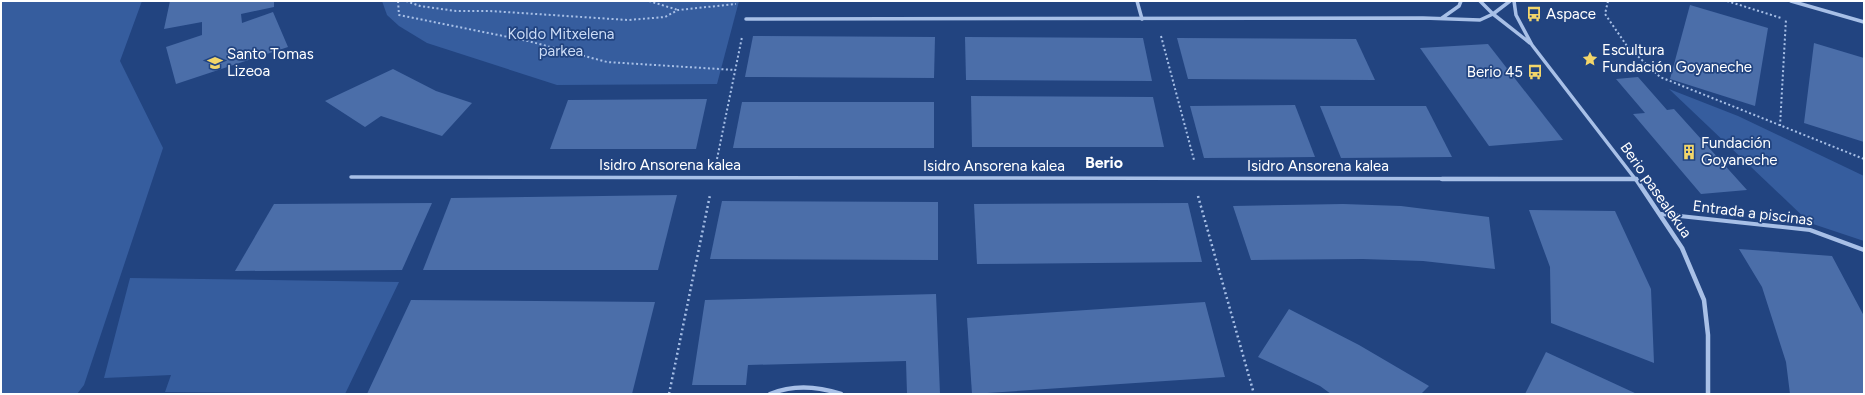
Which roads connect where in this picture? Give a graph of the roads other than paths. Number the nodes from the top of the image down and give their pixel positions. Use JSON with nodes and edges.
{"nodes":[{"id":1,"x":1137,"y":1,"type":"edge"},
{"id":2,"x":1461,"y":1,"type":"edge"},
{"id":3,"x":1480,"y":1,"type":"edge"},
{"id":4,"x":1510,"y":1,"type":"edge"},
{"id":5,"x":1514,"y":1,"type":"edge"},
{"id":6,"x":1791,"y":1,"type":"edge"},
{"id":7,"x":1493,"y":14,"type":"junction"},
{"id":8,"x":1442,"y":18,"type":"junction"},
{"id":9,"x":746,"y":19,"type":"road end"},
{"id":10,"x":1142,"y":19,"type":"junction"},
{"id":11,"x":1864,"y":22,"type":"edge"},
{"id":12,"x":1532,"y":45,"type":"junction"},
{"id":13,"x":351,"y":177,"type":"dead end"},
{"id":14,"x":1636,"y":179,"type":"junction"},
{"id":15,"x":1660,"y":214,"type":"junction"},
{"id":16,"x":1864,"y":250,"type":"edge"},
{"id":17,"x":770,"y":394,"type":"edge"},
{"id":18,"x":841,"y":394,"type":"edge"},
{"id":19,"x":1708,"y":394,"type":"edge"}],
"edges":[{"from":1,"to":10,"type":"street"},
{"from":2,"to":8,"type":"street"},
{"from":3,"to":7,"type":"street","name":"Berio pasealekua"},
{"from":4,"to":7,"type":"street"},
{"from":5,"to":12,"type":"street","name":"Berio pasealekua"},
{"from":6,"to":11,"type":"street"},
{"from":7,"to":8,"type":"street"},
{"from":7,"to":12,"type":"street","name":"Berio pasealekua"},
{"from":8,"to":10,"type":"street"},
{"from":9,"to":10,"type":"street"},
{"from":12,"to":14,"type":"street","name":"Berio pasealekua"},
{"from":13,"to":14,"type":"street","name":"Isidro Ansorena kalea"},
{"from":14,"to":15,"type":"street","name":"Berio pasealekua"},
{"from":15,"to":16,"type":"street","name":"Entrada a piscinas"},
{"from":15,"to":19,"type":"street","name":"Berio pasealekua"},
{"from":17,"to":18,"type":"street"}]}
